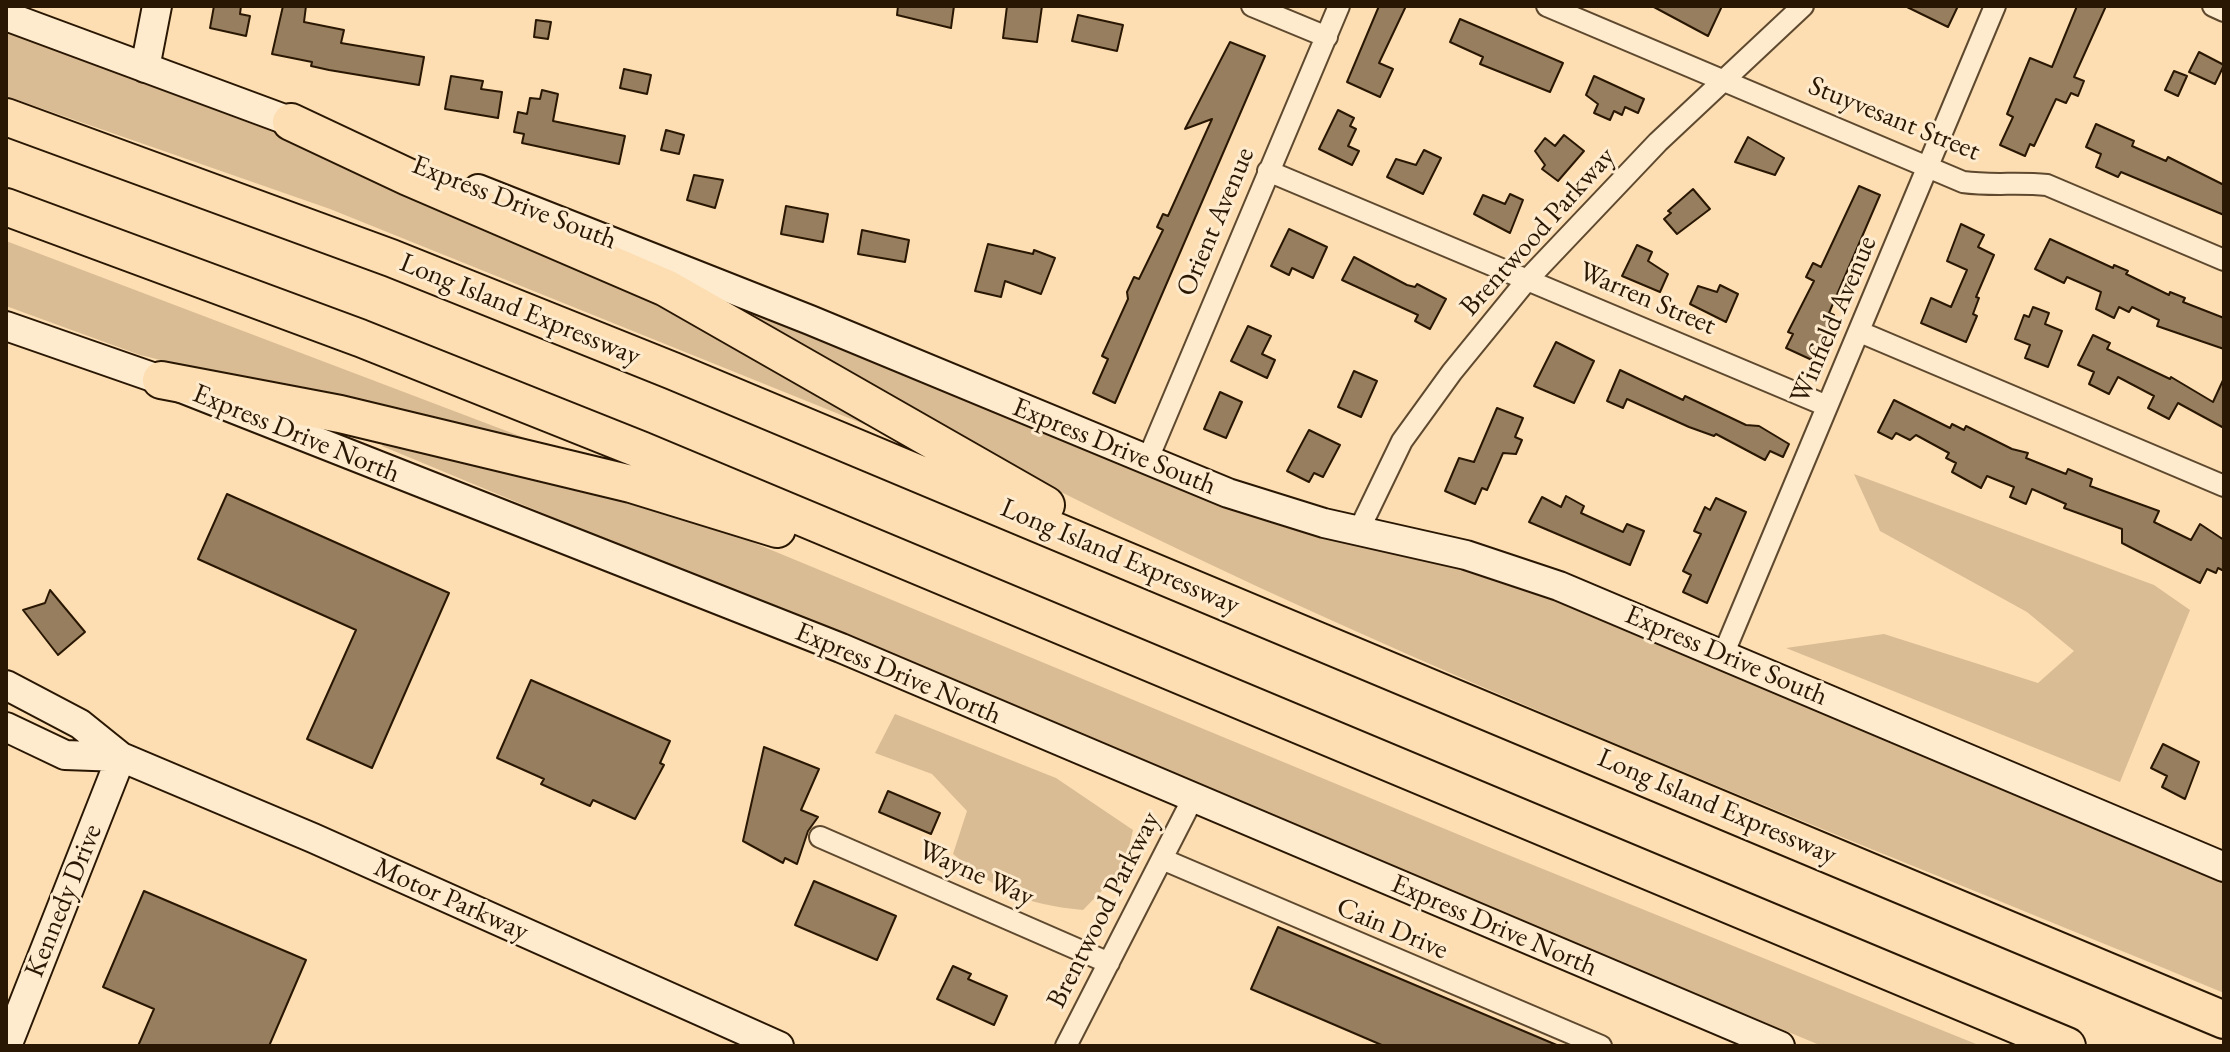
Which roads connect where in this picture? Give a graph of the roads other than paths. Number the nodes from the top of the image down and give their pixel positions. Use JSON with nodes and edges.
{"nodes":[{"id":1,"x":157,"y":6,"type":"edge"},
{"id":2,"x":1252,"y":6,"type":"edge"},
{"id":3,"x":1339,"y":6,"type":"edge"},
{"id":4,"x":1547,"y":6,"type":"edge"},
{"id":5,"x":1803,"y":6,"type":"edge"},
{"id":6,"x":1995,"y":6,"type":"edge"},
{"id":7,"x":2213,"y":6,"type":"edge"},
{"id":8,"x":2224,"y":11,"type":"edge"},
{"id":9,"x":6,"y":16,"type":"edge"},
{"id":10,"x":1327,"y":37,"type":"junction"},
{"id":11,"x":145,"y":68,"type":"junction"},
{"id":12,"x":1722,"y":78,"type":"junction"},
{"id":13,"x":6,"y":117,"type":"edge"},
{"id":14,"x":291,"y":122,"type":"junction"},
{"id":15,"x":1930,"y":168,"type":"junction"},
{"id":16,"x":1268,"y":171,"type":"junction"},
{"id":17,"x":6,"y":207,"type":"edge"},
{"id":18,"x":2224,"y":260,"type":"edge"},
{"id":19,"x":1527,"y":280,"type":"junction"},
{"id":20,"x":6,"y":326,"type":"edge"},
{"id":21,"x":1860,"y":332,"type":"junction"},
{"id":22,"x":161,"y":380,"type":"junction"},
{"id":23,"x":1827,"y":406,"type":"junction"},
{"id":24,"x":1147,"y":461,"type":"junction"},
{"id":25,"x":2224,"y":486,"type":"edge"},
{"id":26,"x":1359,"y":530,"type":"junction"},
{"id":27,"x":1723,"y":655,"type":"junction"},
{"id":28,"x":1408,"y":677,"type":"junction"},
{"id":29,"x":6,"y":685,"type":"edge"},
{"id":30,"x":1211,"y":686,"type":"junction"},
{"id":31,"x":6,"y":727,"type":"edge"},
{"id":32,"x":121,"y":757,"type":"junction"},
{"id":33,"x":1192,"y":800,"type":"junction"},
{"id":34,"x":820,"y":837,"type":"dead end"},
{"id":35,"x":1162,"y":859,"type":"junction"},
{"id":36,"x":2224,"y":867,"type":"edge"},
{"id":37,"x":1109,"y":963,"type":"junction"},
{"id":38,"x":2224,"y":1020,"type":"edge"},
{"id":39,"x":7,"y":1046,"type":"edge"},
{"id":40,"x":779,"y":1046,"type":"edge"},
{"id":41,"x":1066,"y":1046,"type":"edge"},
{"id":42,"x":1601,"y":1046,"type":"edge"},
{"id":43,"x":1780,"y":1046,"type":"edge"},
{"id":44,"x":2067,"y":1046,"type":"edge"}],
"edges":[{"from":1,"to":11,"type":"main road"},
{"from":2,"to":10,"type":"street"},
{"from":3,"to":10,"type":"street","name":"Orient Avenue"},
{"from":4,"to":12,"type":"street","name":"Stuyvesant Street"},
{"from":5,"to":12,"type":"street","name":"Brentwood Parkway"},
{"from":6,"to":15,"type":"street","name":"Winfield Avenue"},
{"from":7,"to":8,"type":"street"},
{"from":9,"to":11,"type":"main road","name":"Express Drive South"},
{"from":10,"to":16,"type":"street","name":"Orient Avenue"},
{"from":11,"to":14,"type":"main road","name":"Express Drive South"},
{"from":12,"to":15,"type":"street","name":"Stuyvesant Street"},
{"from":12,"to":19,"type":"street","name":"Brentwood Parkway"},
{"from":13,"to":28,"type":"highway","name":"Long Island Expressway"},
{"from":14,"to":24,"type":"main road","name":"Express Drive South"},
{"from":14,"to":28,"type":"highway"},
{"from":15,"to":18,"type":"street","name":"Stuyvesant Street"},
{"from":15,"to":21,"type":"street","name":"Winfield Avenue"},
{"from":16,"to":19,"type":"street","name":"Warren Street"},
{"from":16,"to":24,"type":"street","name":"Orient Avenue"},
{"from":17,"to":30,"type":"highway"},
{"from":19,"to":23,"type":"street","name":"Warren Street"},
{"from":19,"to":26,"type":"street","name":"Brentwood Parkway"},
{"from":20,"to":22,"type":"main road","name":"Express Drive North"},
{"from":21,"to":23,"type":"street","name":"Winfield Avenue"},
{"from":21,"to":25,"type":"street"},
{"from":22,"to":30,"type":"highway"},
{"from":22,"to":33,"type":"main road","name":"Express Drive North"},
{"from":23,"to":27,"type":"street","name":"Winfield Avenue"},
{"from":24,"to":26,"type":"main road","name":"Express Drive South"},
{"from":26,"to":27,"type":"main road","name":"Express Drive South"},
{"from":27,"to":36,"type":"main road","name":"Express Drive South"},
{"from":28,"to":38,"type":"highway","name":"Long Island Expressway"},
{"from":29,"to":32,"type":"main road","name":"Motor Parkway"},
{"from":30,"to":44,"type":"highway"},
{"from":31,"to":32,"type":"main road","name":"Motor Parkway"},
{"from":32,"to":39,"type":"main road","name":"Kennedy Drive"},
{"from":32,"to":40,"type":"main road","name":"Motor Parkway"},
{"from":33,"to":35,"type":"street","name":"Brentwood Parkway"},
{"from":33,"to":43,"type":"main road","name":"Express Drive North"},
{"from":34,"to":37,"type":"street","name":"Wayne Way"},
{"from":35,"to":37,"type":"street","name":"Brentwood Parkway"},
{"from":35,"to":42,"type":"street","name":"Cain Drive"},
{"from":37,"to":41,"type":"street","name":"Brentwood Parkway"}]}
